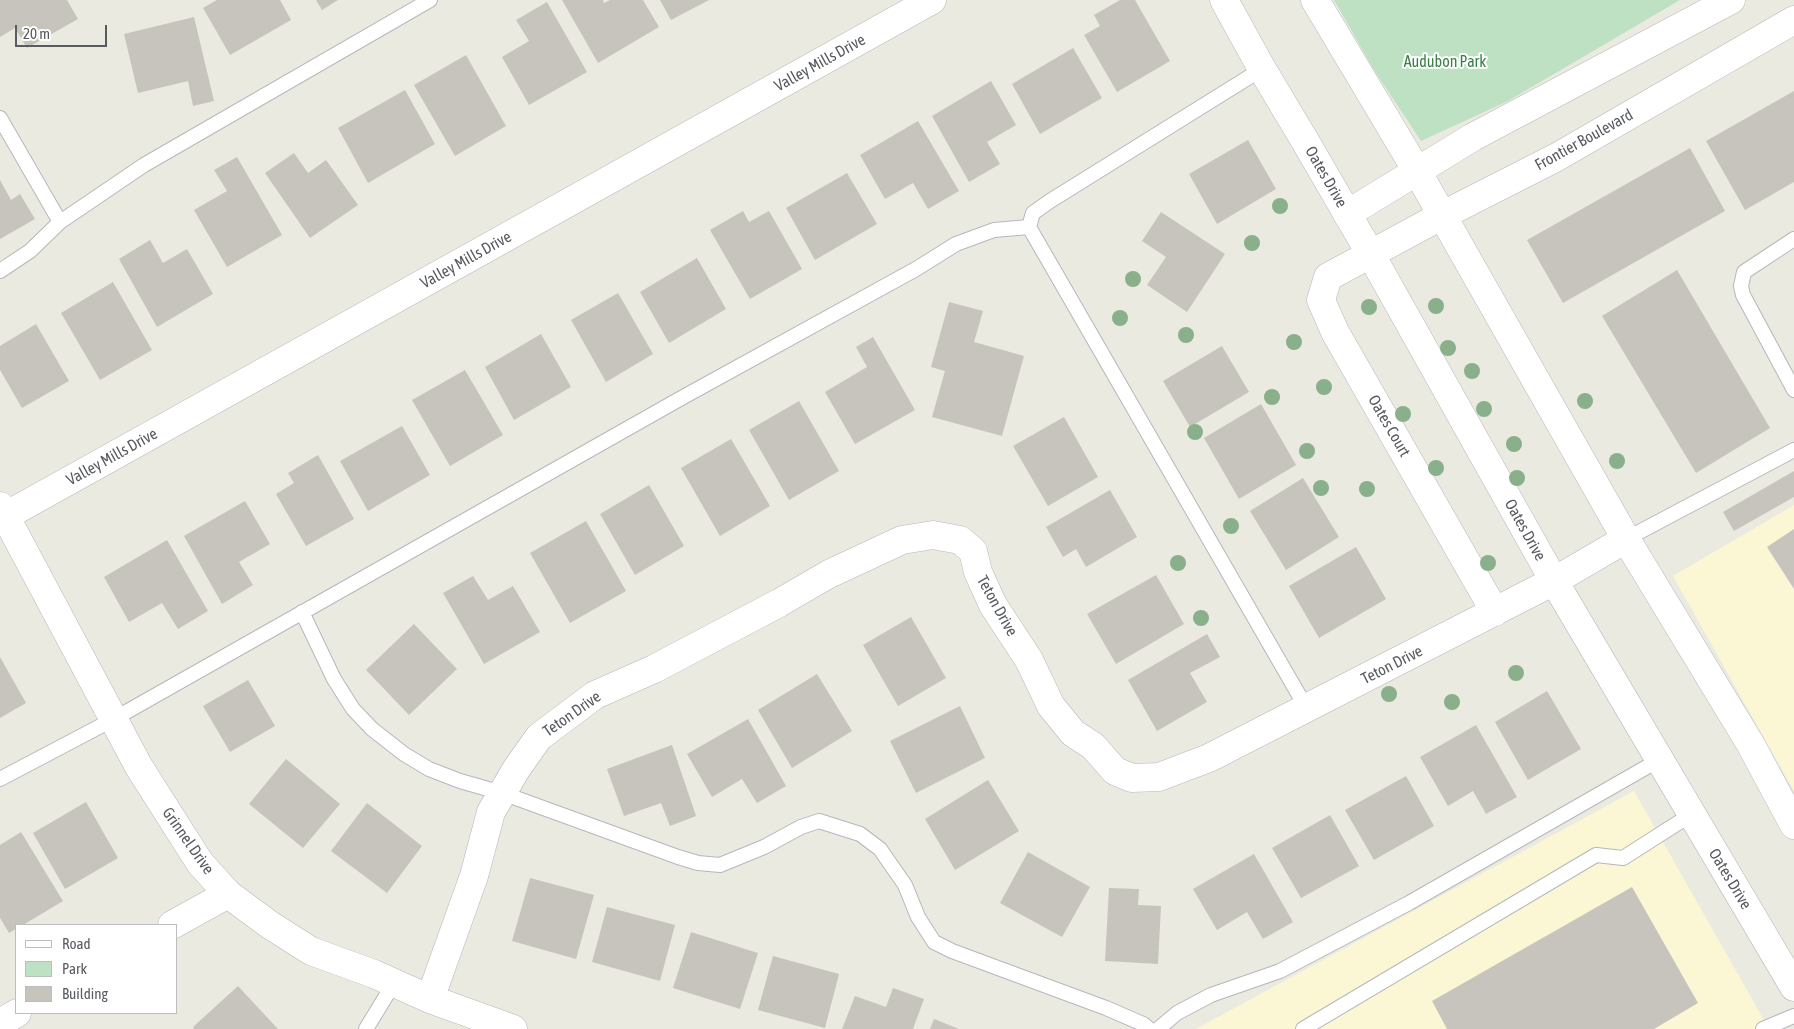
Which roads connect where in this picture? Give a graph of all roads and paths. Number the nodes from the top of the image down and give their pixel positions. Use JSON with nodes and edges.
{"nodes":[{"id":1,"x":430,"y":0,"type":"edge"},
{"id":2,"x":932,"y":0,"type":"edge"},
{"id":3,"x":1224,"y":0,"type":"edge"},
{"id":4,"x":1315,"y":0,"type":"edge"},
{"id":5,"x":1731,"y":0,"type":"edge"},
{"id":6,"x":1794,"y":20,"type":"edge"},
{"id":7,"x":1262,"y":70,"type":"junction"},
{"id":8,"x":0,"y":118,"type":"edge"},
{"id":9,"x":1417,"y":171,"type":"junction"},
{"id":10,"x":1347,"y":214,"type":"junction"},
{"id":11,"x":1441,"y":216,"type":"junction"},
{"id":12,"x":60,"y":222,"type":"junction"},
{"id":13,"x":1029,"y":227,"type":"junction"},
{"id":14,"x":1794,"y":239,"type":"edge"},
{"id":15,"x":1370,"y":253,"type":"junction"},
{"id":16,"x":0,"y":271,"type":"edge"},
{"id":17,"x":1794,"y":390,"type":"edge"},
{"id":18,"x":1794,"y":450,"type":"edge"},
{"id":19,"x":2,"y":514,"type":"edge"},
{"id":20,"x":1626,"y":539,"type":"junction"},
{"id":21,"x":1554,"y":581,"type":"junction"},
{"id":22,"x":302,"y":612,"type":"junction"},
{"id":23,"x":1495,"y":612,"type":"junction"},
{"id":24,"x":1306,"y":709,"type":"junction"},
{"id":25,"x":112,"y":720,"type":"junction"},
{"id":26,"x":1660,"y":760,"type":"junction"},
{"id":27,"x":0,"y":779,"type":"edge"},
{"id":28,"x":502,"y":793,"type":"junction"},
{"id":29,"x":1692,"y":814,"type":"junction"},
{"id":30,"x":1794,"y":825,"type":"edge"},
{"id":31,"x":228,"y":894,"type":"junction"},
{"id":32,"x":174,"y":924,"type":"edge"},
{"id":33,"x":394,"y":983,"type":"junction"},
{"id":34,"x":1794,"y":987,"type":"edge"},
{"id":35,"x":430,"y":998,"type":"junction"},
{"id":36,"x":15,"y":1014,"type":"edge"},
{"id":37,"x":1794,"y":1016,"type":"edge"},
{"id":38,"x":0,"y":1023,"type":"edge"},
{"id":39,"x":366,"y":1029,"type":"edge"},
{"id":40,"x":513,"y":1029,"type":"edge"},
{"id":41,"x":1149,"y":1029,"type":"edge"},
{"id":42,"x":1158,"y":1029,"type":"edge"},
{"id":43,"x":1303,"y":1029,"type":"edge"},
{"id":44,"x":1763,"y":1029,"type":"edge"}],
"edges":[{"from":1,"to":12,"type":"lane"},
{"from":2,"to":19,"type":"street","name":"Valley Mills Drive"},
{"from":3,"to":7,"type":"street","name":"Oates Drive"},
{"from":4,"to":9,"type":"street"},
{"from":5,"to":9,"type":"street"},
{"from":6,"to":11,"type":"street","name":"Frontier Boulevard"},
{"from":7,"to":10,"type":"street","name":"Oates Drive"},
{"from":7,"to":13,"type":"lane"},
{"from":8,"to":12,"type":"lane"},
{"from":9,"to":10,"type":"street"},
{"from":9,"to":11,"type":"street"},
{"from":10,"to":15,"type":"street","name":"Oates Drive"},
{"from":11,"to":15,"type":"street","name":"Frontier Boulevard"},
{"from":11,"to":20,"type":"street"},
{"from":12,"to":16,"type":"lane"},
{"from":13,"to":22,"type":"lane"},
{"from":13,"to":24,"type":"lane"},
{"from":14,"to":17,"type":"lane"},
{"from":15,"to":21,"type":"street","name":"Oates Drive"},
{"from":15,"to":23,"type":"street","name":"Oates Court"},
{"from":18,"to":20,"type":"lane"},
{"from":19,"to":25,"type":"street","name":"Grinnel Drive"},
{"from":20,"to":21,"type":"street","name":"Teton Drive"},
{"from":20,"to":30,"type":"street"},
{"from":21,"to":23,"type":"street","name":"Teton Drive"},
{"from":21,"to":26,"type":"street","name":"Oates Drive"},
{"from":22,"to":25,"type":"lane"},
{"from":22,"to":28,"type":"lane"},
{"from":23,"to":24,"type":"street","name":"Teton Drive"},
{"from":24,"to":28,"type":"street","name":"Teton Drive"},
{"from":25,"to":27,"type":"lane"},
{"from":25,"to":31,"type":"street","name":"Grinnel Drive"},
{"from":26,"to":29,"type":"street","name":"Oates Drive"},
{"from":26,"to":42,"type":"lane"},
{"from":28,"to":35,"type":"street","name":"Teton Drive"},
{"from":28,"to":41,"type":"lane"},
{"from":29,"to":34,"type":"street","name":"Oates Drive"},
{"from":29,"to":43,"type":"lane"},
{"from":31,"to":32,"type":"street"},
{"from":31,"to":33,"type":"street","name":"Grinnel Drive"},
{"from":33,"to":35,"type":"street","name":"Grinnel Drive"},
{"from":33,"to":39,"type":"lane"},
{"from":35,"to":40,"type":"street","name":"Grinnel Drive"},
{"from":36,"to":38,"type":"street"},
{"from":37,"to":44,"type":"lane"}]}
